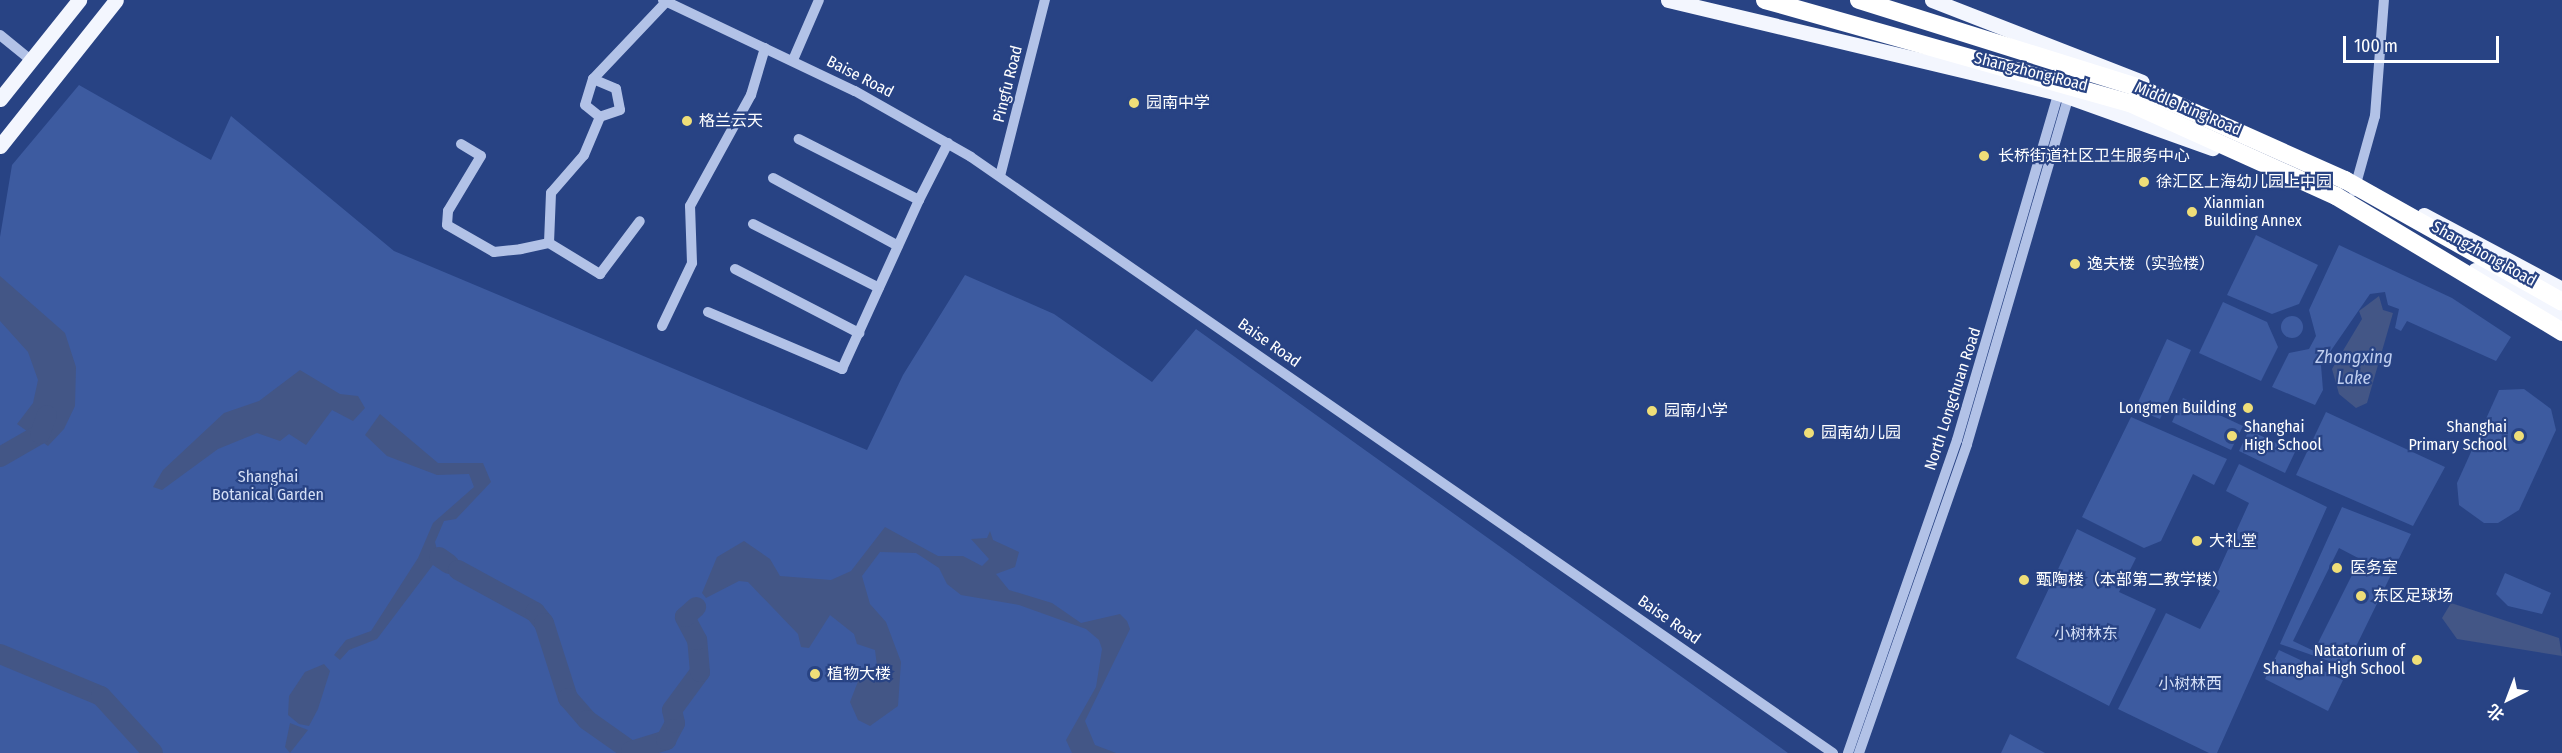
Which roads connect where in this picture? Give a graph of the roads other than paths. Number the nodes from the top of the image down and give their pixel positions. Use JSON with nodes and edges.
{"nodes":[{"id":1,"x":79,"y":0,"type":"edge"},
{"id":2,"x":116,"y":0,"type":"edge"},
{"id":3,"x":819,"y":0,"type":"edge"},
{"id":4,"x":1045,"y":0,"type":"edge"},
{"id":5,"x":1668,"y":0,"type":"edge"},
{"id":6,"x":1765,"y":0,"type":"edge"},
{"id":7,"x":1859,"y":0,"type":"edge"},
{"id":8,"x":1932,"y":0,"type":"edge"},
{"id":9,"x":2384,"y":0,"type":"edge"},
{"id":10,"x":664,"y":1,"type":"edge"},
{"id":11,"x":0,"y":35,"type":"edge"},
{"id":12,"x":765,"y":48,"type":"junction"},
{"id":13,"x":2077,"y":52,"type":"junction"},
{"id":14,"x":793,"y":60,"type":"junction"},
{"id":15,"x":32,"y":61,"type":"junction"},
{"id":16,"x":593,"y":79,"type":"junction"},
{"id":17,"x":2063,"y":95,"type":"junction"},
{"id":18,"x":0,"y":99,"type":"edge"},
{"id":19,"x":600,"y":117,"type":"junction"},
{"id":20,"x":799,"y":140,"type":"dead end"},
{"id":21,"x":948,"y":142,"type":"junction"},
{"id":22,"x":461,"y":144,"type":"dead end"},
{"id":23,"x":0,"y":146,"type":"edge"},
{"id":24,"x":1000,"y":176,"type":"junction"},
{"id":25,"x":773,"y":178,"type":"dead end"},
{"id":26,"x":2358,"y":182,"type":"junction"},
{"id":27,"x":919,"y":200,"type":"junction"},
{"id":28,"x":2351,"y":200,"type":"junction"},
{"id":29,"x":640,"y":220,"type":"dead end"},
{"id":30,"x":753,"y":224,"type":"dead end"},
{"id":31,"x":549,"y":243,"type":"junction"},
{"id":32,"x":898,"y":246,"type":"junction"},
{"id":33,"x":735,"y":269,"type":"dead end"},
{"id":34,"x":879,"y":288,"type":"junction"},
{"id":35,"x":2562,"y":289,"type":"edge"},
{"id":36,"x":2562,"y":302,"type":"edge"},
{"id":37,"x":708,"y":312,"type":"dead end"},
{"id":38,"x":2562,"y":319,"type":"edge"},
{"id":39,"x":663,"y":326,"type":"dead end"},
{"id":40,"x":2562,"y":332,"type":"edge"},
{"id":41,"x":859,"y":333,"type":"junction"},
{"id":42,"x":1833,"y":753,"type":"edge"},
{"id":43,"x":1848,"y":753,"type":"edge"},
{"id":44,"x":1859,"y":753,"type":"edge"}],
"edges":[{"from":1,"to":15,"type":"main road"},
{"from":2,"to":23,"type":"main road"},
{"from":3,"to":14,"type":"street"},
{"from":4,"to":24,"type":"street","name":"Pingfu Road"},
{"from":5,"to":17,"type":"main road","name":"Shangzhong Road"},
{"from":6,"to":40,"type":"highway","name":"Middle Ring Road","bridge":true},
{"from":7,"to":36,"type":"highway","name":"Middle Ring Road","bridge":true},
{"from":8,"to":13,"type":"main road","name":"Shangzhong Road"},
{"from":9,"to":26,"type":"street"},
{"from":10,"to":12,"type":"street","name":"Baise Road"},
{"from":10,"to":16,"type":"street"},
{"from":11,"to":15,"type":"street"},
{"from":12,"to":14,"type":"street","name":"Baise Road"},
{"from":12,"to":39,"type":"street"},
{"from":13,"to":17,"type":"street","name":"North Longchuan Road"},
{"from":13,"to":26,"type":"main road","name":"Shangzhong Road"},
{"from":14,"to":21,"type":"street","name":"Baise Road"},
{"from":15,"to":18,"type":"main road"},
{"from":16,"to":19,"type":"street"},
{"from":16,"to":19,"type":"street"},
{"from":17,"to":28,"type":"main road","name":"Shangzhong Road"},
{"from":17,"to":43,"type":"street","name":"North Longchuan Road"},
{"from":17,"to":44,"type":"street","name":"North Longchuan Road"},
{"from":19,"to":31,"type":"street"},
{"from":20,"to":27,"type":"street"},
{"from":21,"to":24,"type":"street","name":"Baise Road"},
{"from":21,"to":27,"type":"street"},
{"from":22,"to":31,"type":"street"},
{"from":24,"to":42,"type":"street","name":"Baise Road"},
{"from":25,"to":32,"type":"street"},
{"from":26,"to":28,"type":"street"},
{"from":26,"to":35,"type":"main road","name":"Shangzhong Road"},
{"from":27,"to":32,"type":"street"},
{"from":28,"to":38,"type":"main road","name":"Shangzhong Road"},
{"from":29,"to":31,"type":"street"},
{"from":30,"to":34,"type":"street"},
{"from":32,"to":34,"type":"street"},
{"from":33,"to":41,"type":"street"},
{"from":34,"to":41,"type":"street"},
{"from":37,"to":41,"type":"street"}]}
